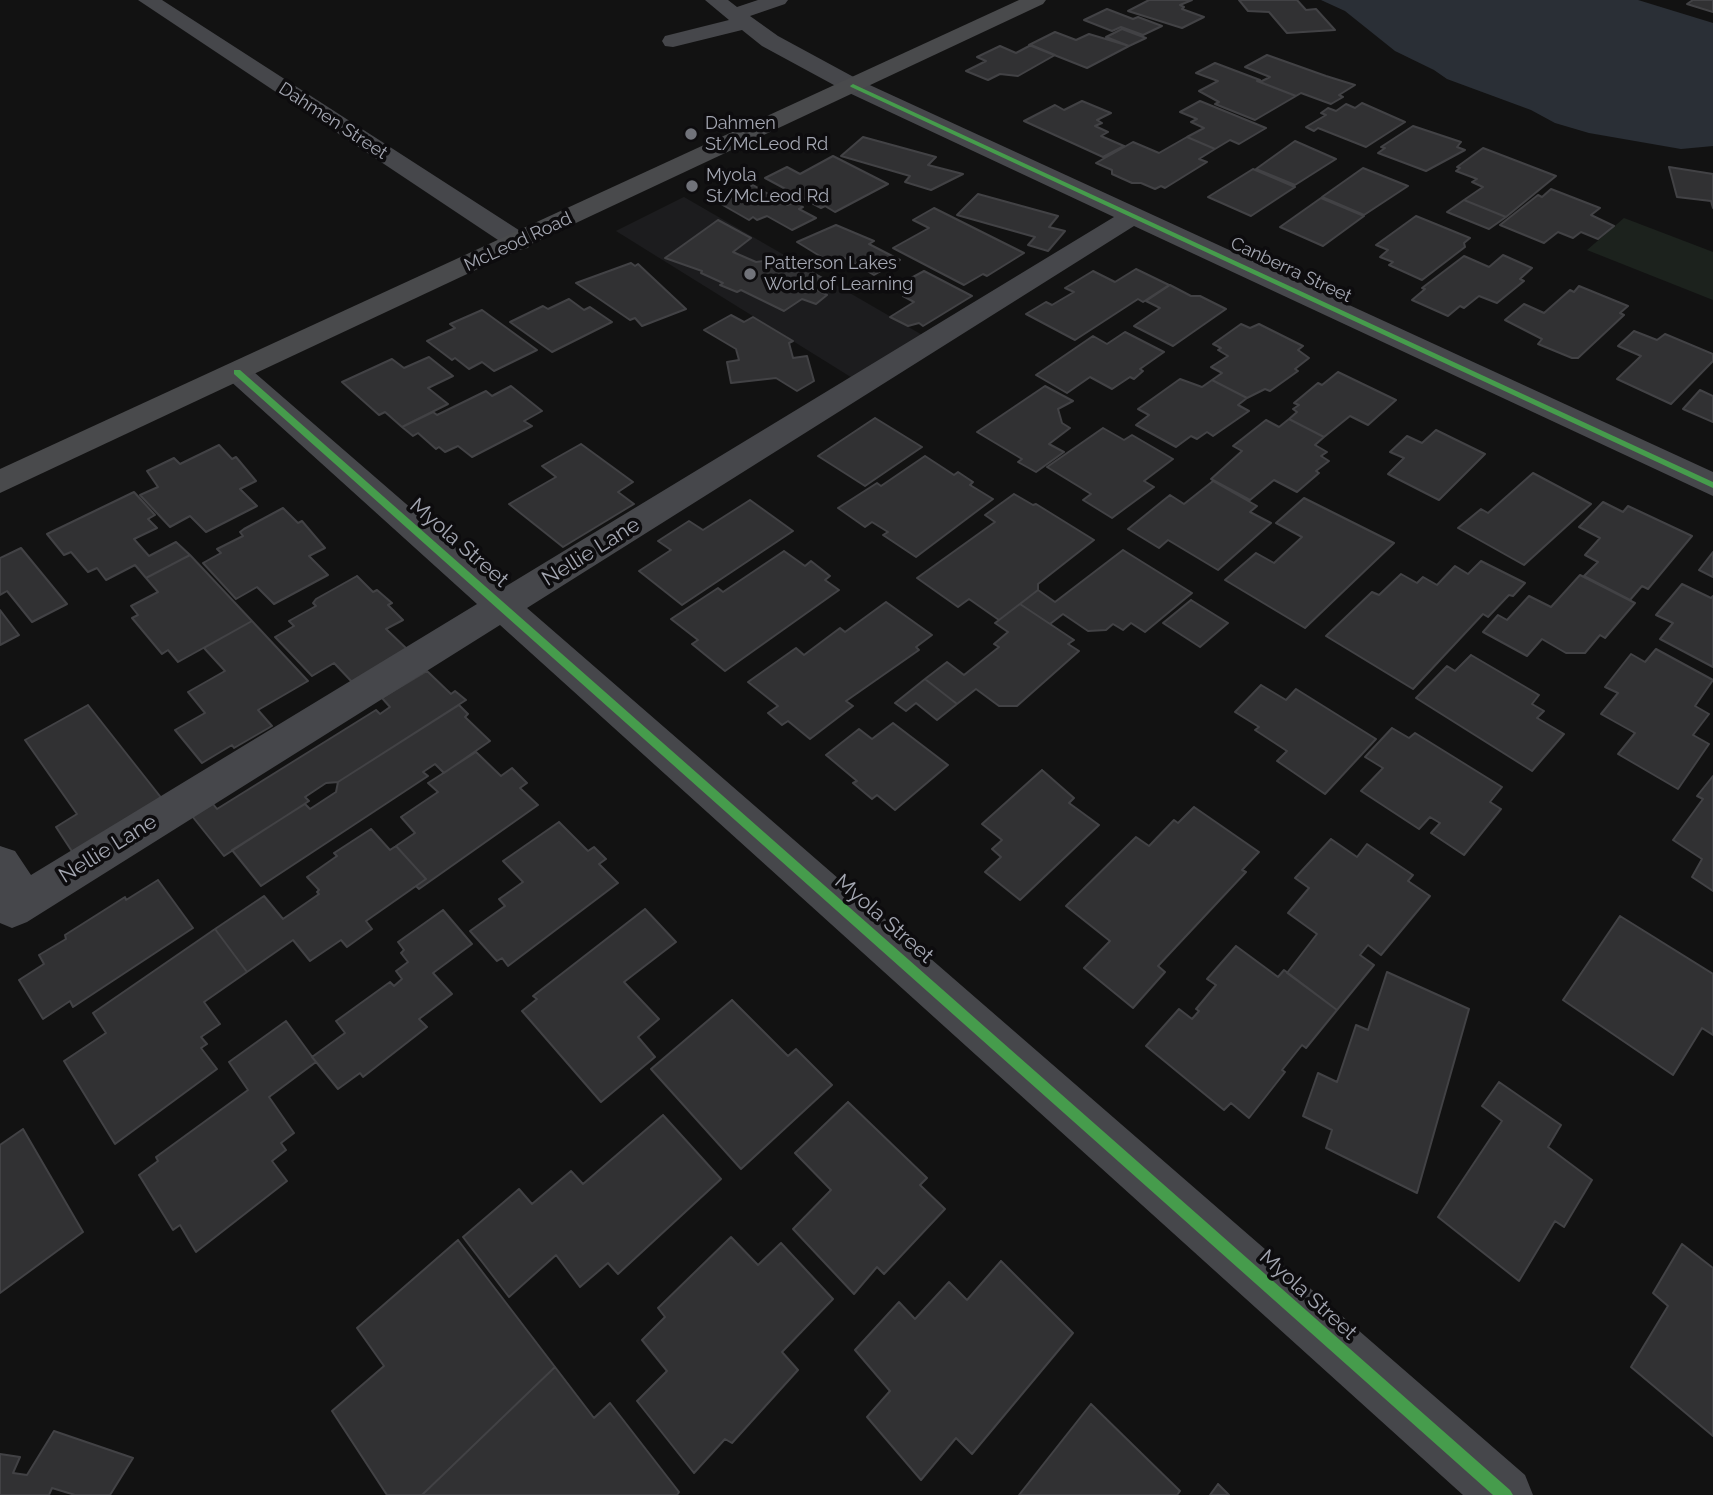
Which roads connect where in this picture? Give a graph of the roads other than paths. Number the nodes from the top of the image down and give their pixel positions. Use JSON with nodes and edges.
{"nodes":[{"id":1,"x":148,"y":0,"type":"edge"},
{"id":2,"x":715,"y":0,"type":"edge"},
{"id":3,"x":778,"y":0,"type":"edge"},
{"id":4,"x":1036,"y":0,"type":"edge"},
{"id":5,"x":738,"y":19,"type":"junction"},
{"id":6,"x":673,"y":41,"type":"dead end"},
{"id":7,"x":853,"y":86,"type":"junction"},
{"id":8,"x":1133,"y":216,"type":"junction"},
{"id":9,"x":519,"y":242,"type":"junction"},
{"id":10,"x":237,"y":372,"type":"junction"},
{"id":11,"x":0,"y":482,"type":"edge"},
{"id":12,"x":1713,"y":485,"type":"edge"},
{"id":13,"x":502,"y":607,"type":"junction"},
{"id":14,"x":0,"y":864,"type":"edge"},
{"id":15,"x":1505,"y":1495,"type":"edge"}],
"edges":[{"from":1,"to":9,"type":"street","name":"Dahmen Street"},
{"from":2,"to":5,"type":"street","name":"Canberra Street"},
{"from":3,"to":5,"type":"street"},
{"from":4,"to":7,"type":"main road","name":"McLeod Road"},
{"from":5,"to":6,"type":"street"},
{"from":5,"to":7,"type":"street","name":"Canberra Street"},
{"from":7,"to":8,"type":"street","name":"Canberra Street"},
{"from":7,"to":9,"type":"main road","name":"McLeod Road"},
{"from":8,"to":12,"type":"street","name":"Canberra Street"},
{"from":8,"to":13,"type":"street","name":"Nellie Lane"},
{"from":9,"to":10,"type":"main road","name":"McLeod Road"},
{"from":10,"to":11,"type":"main road","name":"McLeod Road"},
{"from":10,"to":13,"type":"street","name":"Myola Street"},
{"from":13,"to":14,"type":"street","name":"Nellie Lane"},
{"from":13,"to":15,"type":"street","name":"Myola Street"}]}
